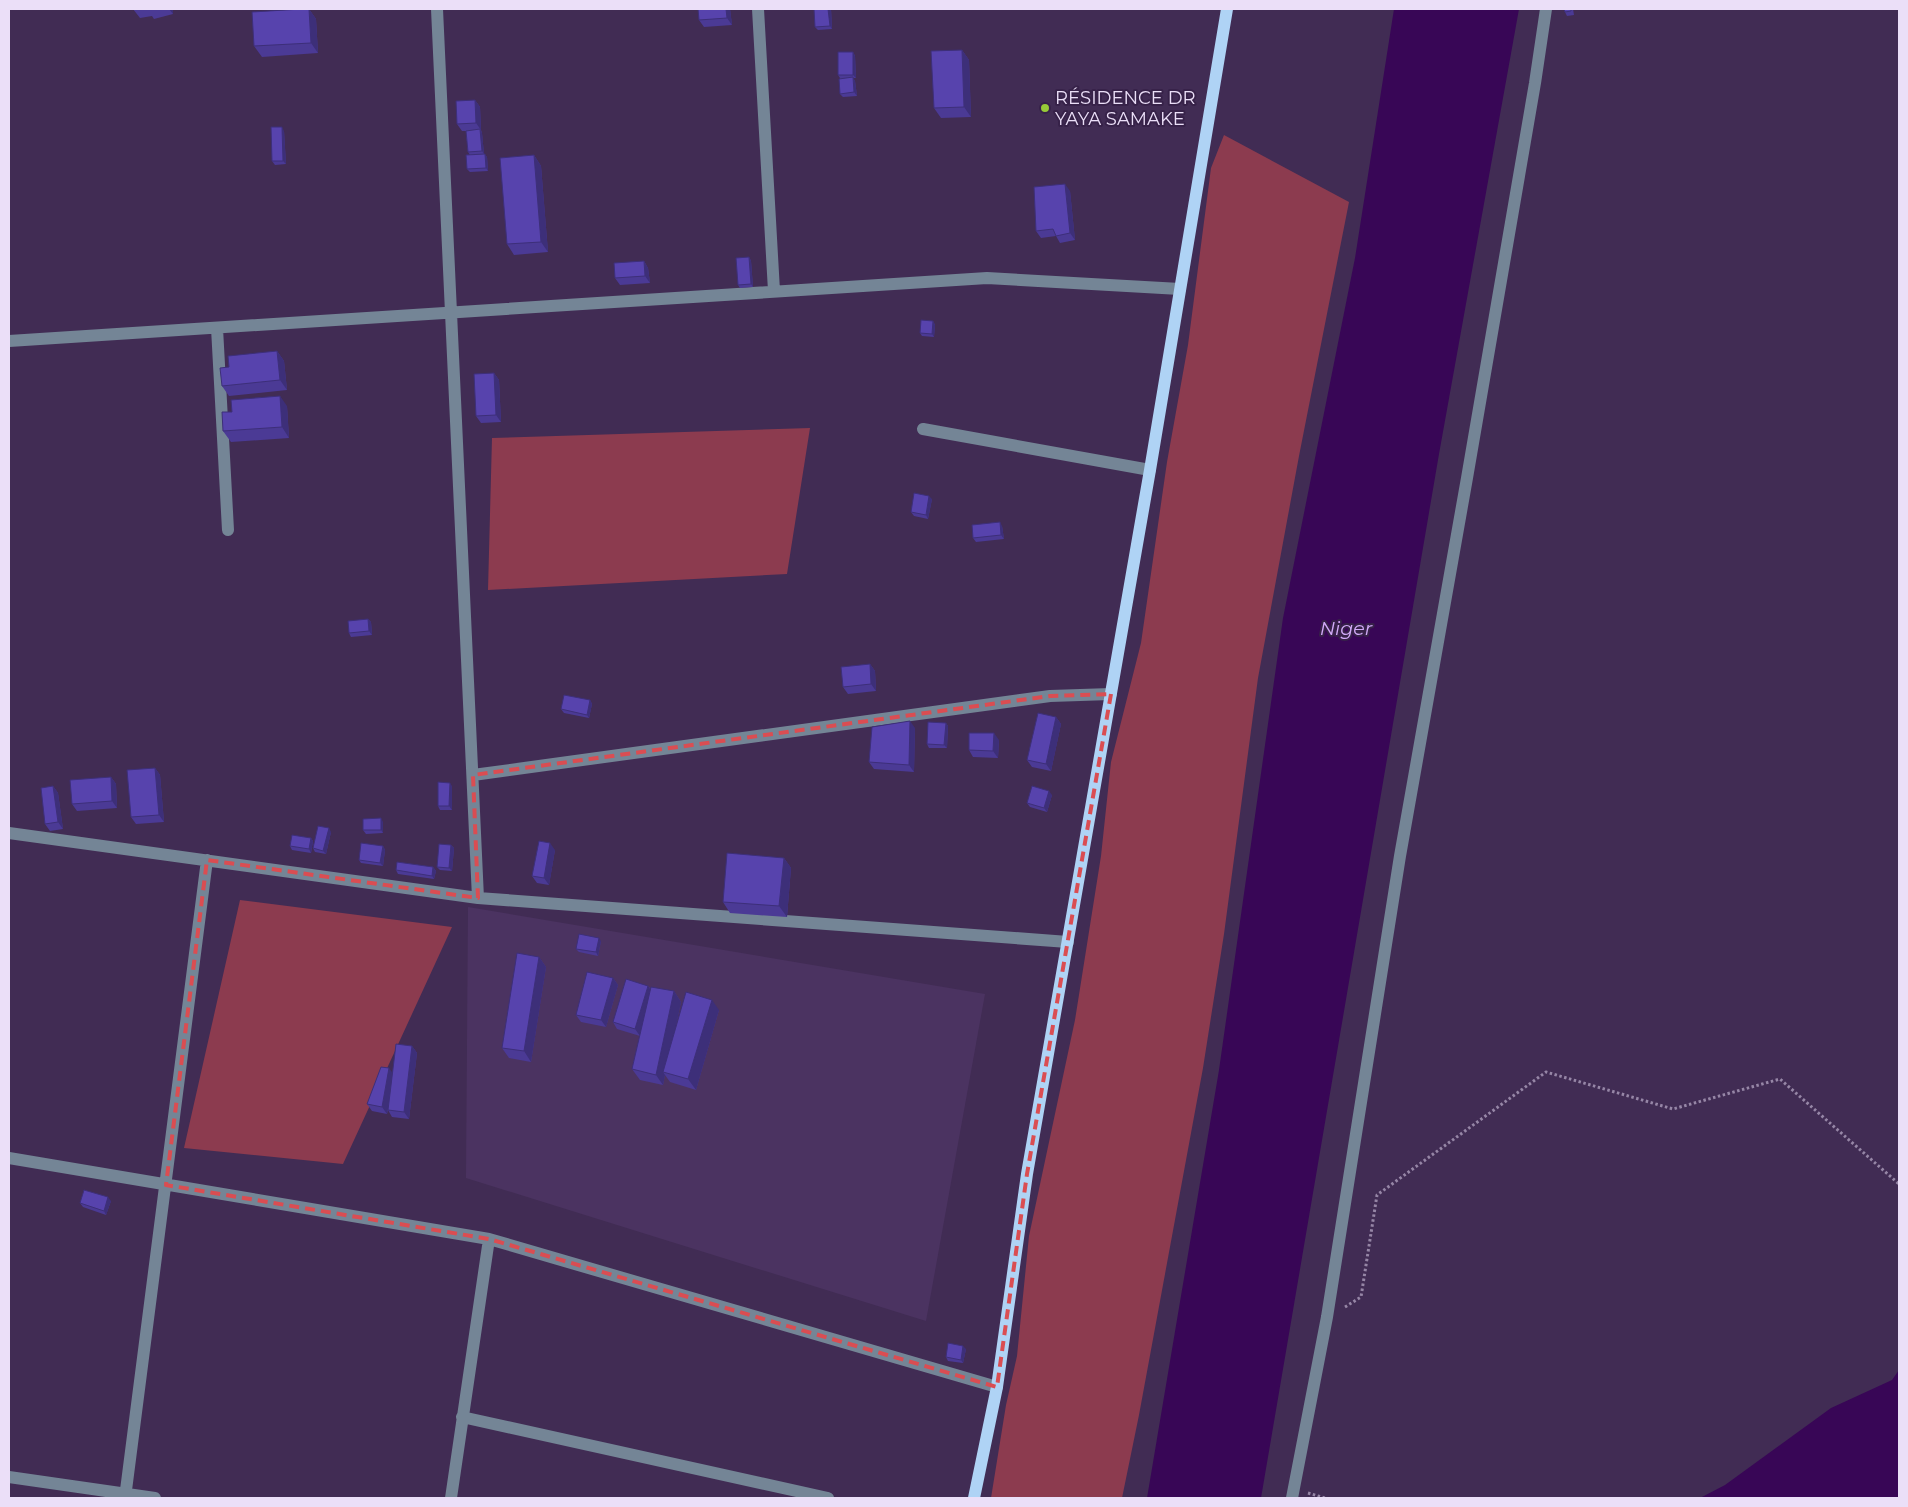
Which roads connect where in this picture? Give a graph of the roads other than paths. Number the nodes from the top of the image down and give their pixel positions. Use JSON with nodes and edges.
{"nodes":[{"id":1,"x":437,"y":9,"type":"edge"},
{"id":2,"x":758,"y":9,"type":"edge"},
{"id":3,"x":1227,"y":9,"type":"edge"},
{"id":4,"x":1546,"y":9,"type":"edge"},
{"id":5,"x":1180,"y":289,"type":"junction"},
{"id":6,"x":774,"y":292,"type":"junction"},
{"id":7,"x":451,"y":312,"type":"junction"},
{"id":8,"x":216,"y":328,"type":"junction"},
{"id":9,"x":9,"y":341,"type":"edge"},
{"id":10,"x":923,"y":429,"type":"dead end"},
{"id":11,"x":1150,"y":470,"type":"junction"},
{"id":12,"x":228,"y":530,"type":"dead end"},
{"id":13,"x":1111,"y":694,"type":"junction"},
{"id":14,"x":473,"y":775,"type":"junction"},
{"id":15,"x":9,"y":833,"type":"edge"},
{"id":16,"x":208,"y":860,"type":"junction"},
{"id":17,"x":478,"y":898,"type":"junction"},
{"id":18,"x":1068,"y":942,"type":"junction"},
{"id":19,"x":9,"y":1158,"type":"edge"},
{"id":20,"x":166,"y":1184,"type":"junction"},
{"id":21,"x":489,"y":1239,"type":"junction"},
{"id":22,"x":997,"y":1387,"type":"junction"},
{"id":23,"x":462,"y":1417,"type":"junction"},
{"id":24,"x":9,"y":1477,"type":"edge"},
{"id":25,"x":126,"y":1496,"type":"edge"},
{"id":26,"x":156,"y":1498,"type":"edge"},
{"id":27,"x":451,"y":1498,"type":"edge"},
{"id":28,"x":828,"y":1498,"type":"edge"},
{"id":29,"x":974,"y":1498,"type":"edge"},
{"id":30,"x":1292,"y":1498,"type":"edge"}],
"edges":[{"from":1,"to":7,"type":"street"},
{"from":2,"to":6,"type":"street"},
{"from":3,"to":5,"type":"main road"},
{"from":4,"to":30,"type":"street"},
{"from":5,"to":6,"type":"street"},
{"from":5,"to":11,"type":"main road"},
{"from":6,"to":7,"type":"street"},
{"from":7,"to":8,"type":"street"},
{"from":7,"to":14,"type":"street"},
{"from":8,"to":9,"type":"street"},
{"from":8,"to":12,"type":"street"},
{"from":10,"to":11,"type":"street"},
{"from":11,"to":13,"type":"main road"},
{"from":13,"to":14,"type":"street"},
{"from":13,"to":18,"type":"main road"},
{"from":14,"to":17,"type":"street"},
{"from":15,"to":16,"type":"street"},
{"from":16,"to":17,"type":"street"},
{"from":16,"to":20,"type":"street"},
{"from":17,"to":18,"type":"street"},
{"from":18,"to":22,"type":"main road"},
{"from":19,"to":20,"type":"street"},
{"from":20,"to":21,"type":"street"},
{"from":20,"to":25,"type":"street"},
{"from":21,"to":22,"type":"street"},
{"from":21,"to":23,"type":"street"},
{"from":22,"to":29,"type":"main road"},
{"from":23,"to":27,"type":"street"},
{"from":23,"to":28,"type":"street"},
{"from":24,"to":25,"type":"street"},
{"from":25,"to":26,"type":"street"}]}
